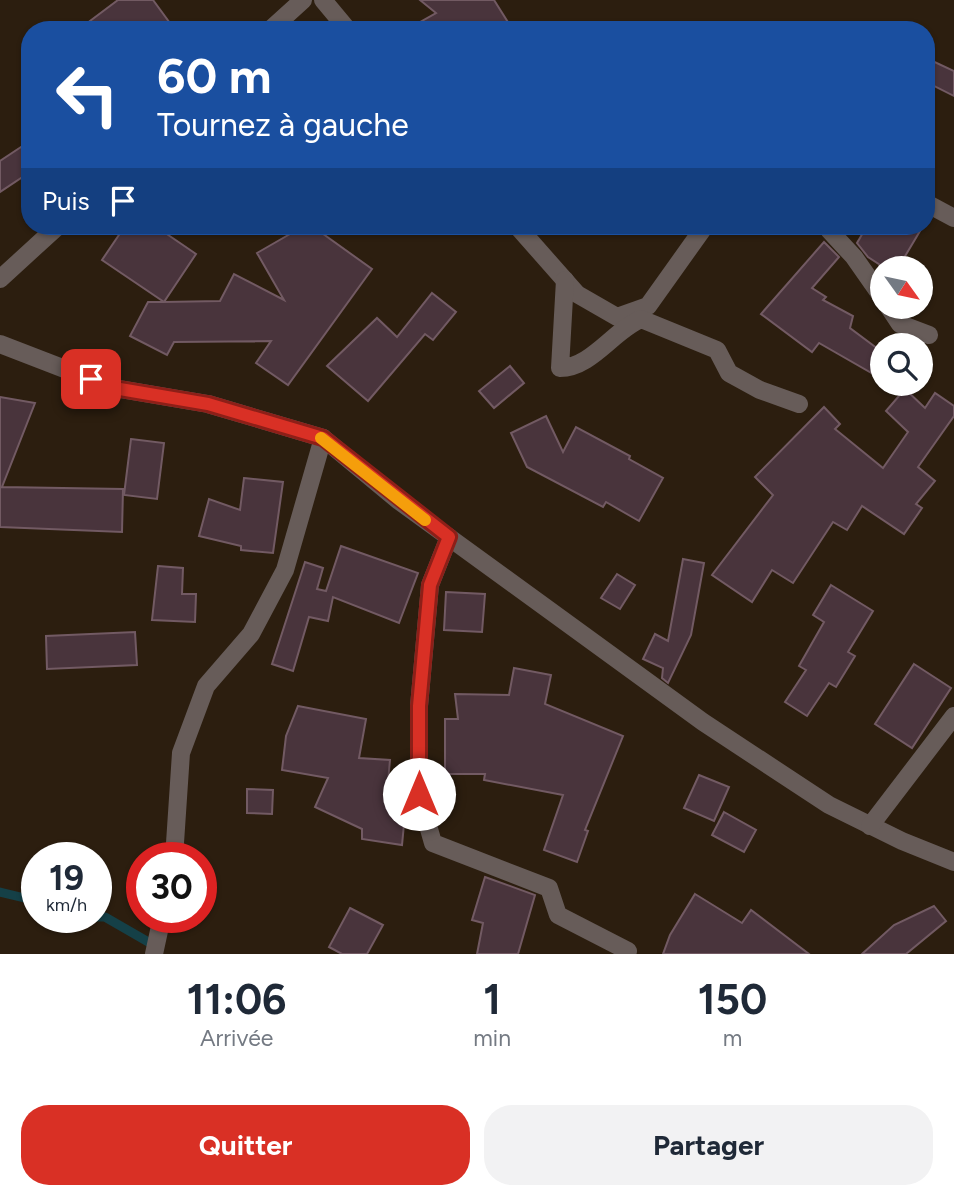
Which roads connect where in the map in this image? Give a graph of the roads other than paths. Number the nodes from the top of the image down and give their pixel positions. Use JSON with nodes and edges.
{"nodes":[{"id":1,"x":303,"y":0,"type":"edge"},
{"id":2,"x":323,"y":0,"type":"edge"},
{"id":3,"x":280,"y":21,"type":"edge"},
{"id":4,"x":340,"y":21,"type":"edge"},
{"id":5,"x":935,"y":208,"type":"edge"},
{"id":6,"x":954,"y":218,"type":"edge"},
{"id":7,"x":48,"y":235,"type":"edge"},
{"id":8,"x":525,"y":235,"type":"edge"},
{"id":9,"x":699,"y":235,"type":"edge"},
{"id":10,"x":832,"y":235,"type":"edge"},
{"id":11,"x":0,"y":279,"type":"edge"},
{"id":12,"x":565,"y":280,"type":"junction"},
{"id":13,"x":870,"y":280,"type":"edge"},
{"id":14,"x":897,"y":319,"type":"edge"},
{"id":15,"x":924,"y":333,"type":"edge"},
{"id":16,"x":0,"y":344,"type":"edge"},
{"id":17,"x":799,"y":404,"type":"dead end"},
{"id":18,"x":323,"y":438,"type":"junction"},
{"id":19,"x":449,"y":537,"type":"junction"},
{"id":20,"x":954,"y":716,"type":"edge"},
{"id":21,"x":870,"y":826,"type":"junction"},
{"id":22,"x":175,"y":842,"type":"edge"},
{"id":23,"x":954,"y":862,"type":"edge"},
{"id":24,"x":628,"y":951,"type":"dead end"}],
"edges":[{"from":1,"to":3,"type":"street"},
{"from":2,"to":4,"type":"street"},
{"from":5,"to":6,"type":"street"},
{"from":7,"to":11,"type":"street"},
{"from":8,"to":12,"type":"street"},
{"from":9,"to":12,"type":"street"},
{"from":10,"to":13,"type":"street"},
{"from":12,"to":17,"type":"street"},
{"from":14,"to":15,"type":"street"},
{"from":16,"to":18,"type":"street"},
{"from":18,"to":19,"type":"street"},
{"from":18,"to":22,"type":"street"},
{"from":19,"to":21,"type":"street"},
{"from":19,"to":24,"type":"street"},
{"from":20,"to":21,"type":"street"},
{"from":21,"to":23,"type":"street"}]}
